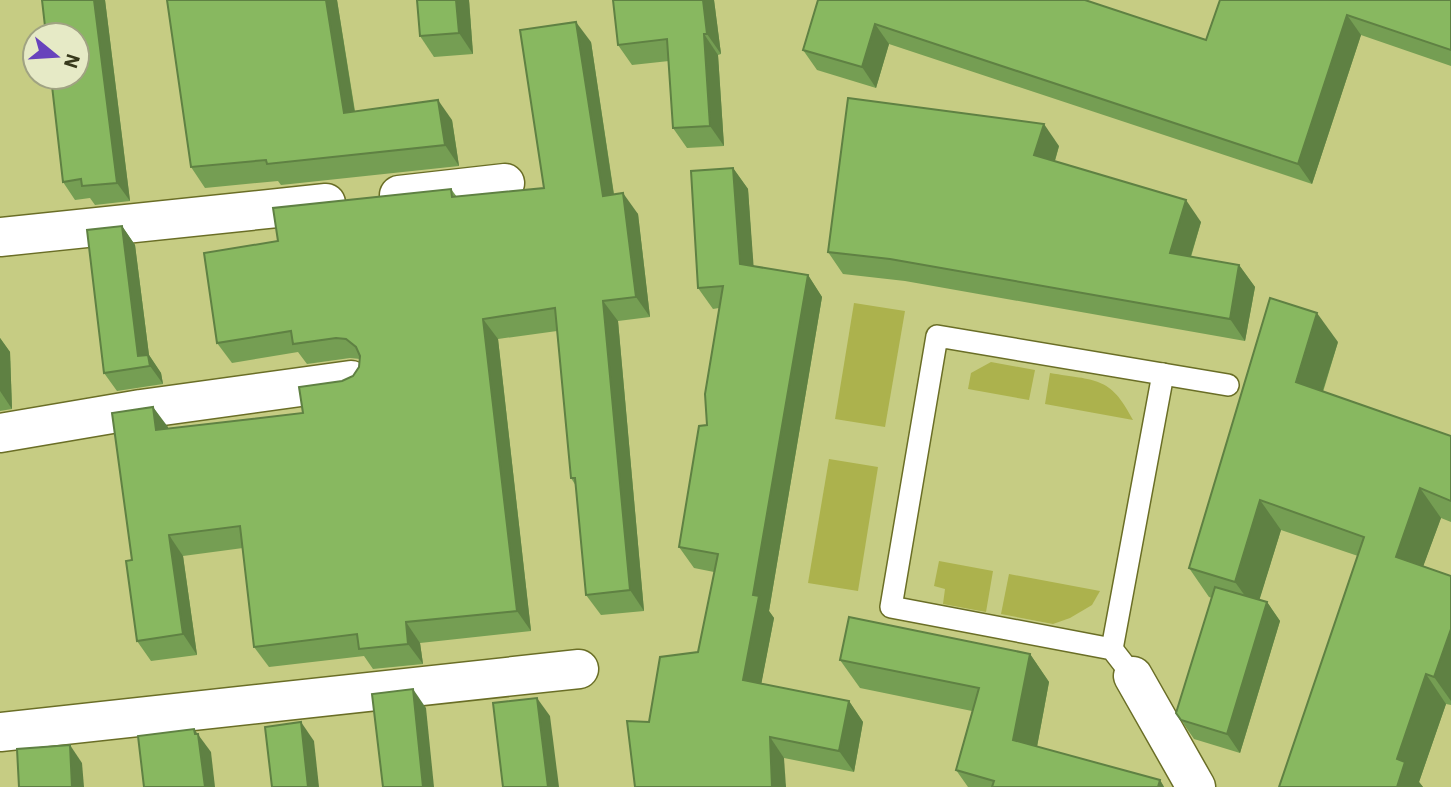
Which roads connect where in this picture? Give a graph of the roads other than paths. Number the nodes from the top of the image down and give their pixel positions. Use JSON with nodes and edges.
{"nodes":[{"id":1,"x":505,"y":183,"type":"dead end"},
{"id":2,"x":0,"y":237,"type":"edge"},
{"id":3,"x":1163,"y":374,"type":"junction"},
{"id":4,"x":353,"y":380,"type":"edge"},
{"id":5,"x":1228,"y":385,"type":"dead end"},
{"id":6,"x":0,"y":433,"type":"edge"},
{"id":7,"x":1123,"y":663,"type":"junction"},
{"id":8,"x":579,"y":669,"type":"dead end"},
{"id":9,"x":0,"y":732,"type":"edge"},
{"id":10,"x":1196,"y":787,"type":"edge"}],
"edges":[{"from":1,"to":2,"type":"street"},
{"from":3,"to":5,"type":"lane"},
{"from":3,"to":7,"type":"lane"},
{"from":3,"to":7,"type":"lane"},
{"from":4,"to":6,"type":"street"},
{"from":7,"to":10,"type":"street"},
{"from":8,"to":9,"type":"street"}]}
